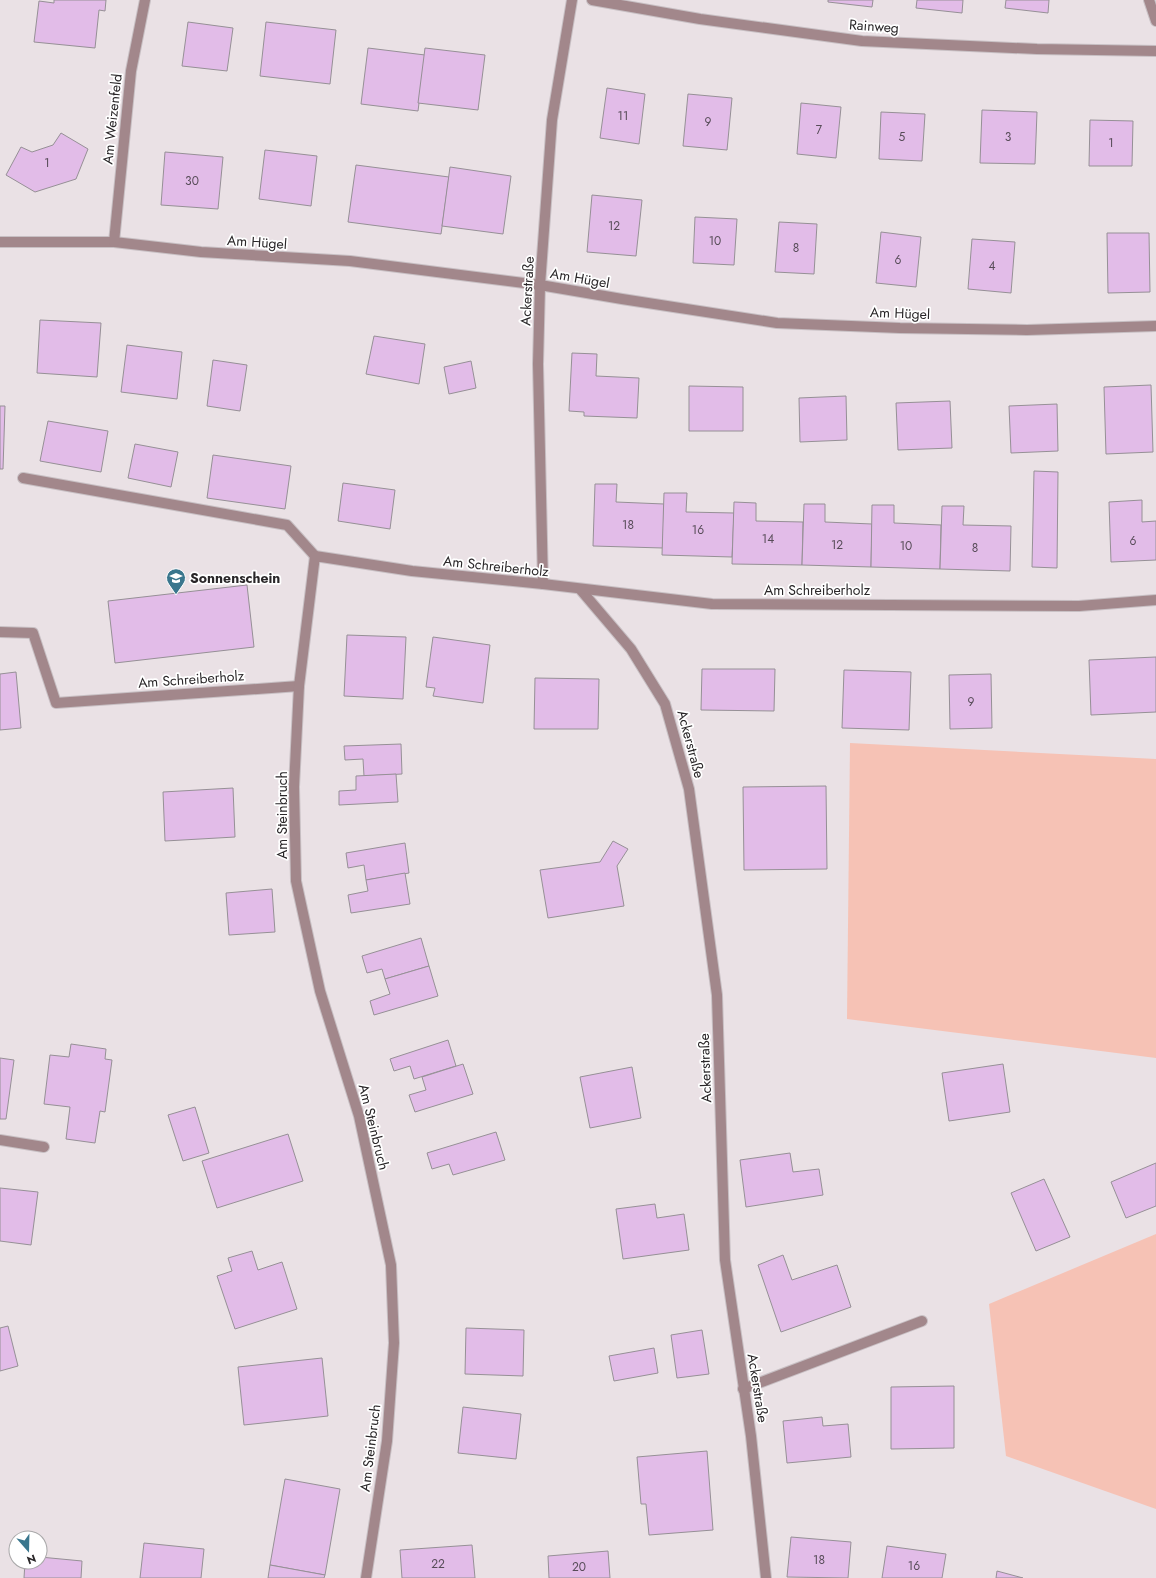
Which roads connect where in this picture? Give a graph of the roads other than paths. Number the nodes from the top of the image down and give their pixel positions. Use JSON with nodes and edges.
{"nodes":[{"id":1,"x":145,"y":0,"type":"edge"},
{"id":2,"x":572,"y":0,"type":"edge"},
{"id":3,"x":592,"y":0,"type":"edge"},
{"id":4,"x":1150,"y":0,"type":"edge"},
{"id":5,"x":1156,"y":21,"type":"edge"},
{"id":6,"x":1156,"y":51,"type":"edge"},
{"id":7,"x":0,"y":242,"type":"edge"},
{"id":8,"x":114,"y":242,"type":"junction"},
{"id":9,"x":540,"y":285,"type":"junction"},
{"id":10,"x":1156,"y":326,"type":"edge"},
{"id":11,"x":24,"y":478,"type":"dead end"},
{"id":12,"x":314,"y":556,"type":"junction"},
{"id":13,"x":543,"y":584,"type":"junction"},
{"id":14,"x":580,"y":589,"type":"junction"},
{"id":15,"x":1156,"y":600,"type":"edge"},
{"id":16,"x":0,"y":632,"type":"edge"},
{"id":17,"x":299,"y":686,"type":"junction"},
{"id":18,"x":0,"y":1140,"type":"edge"},
{"id":19,"x":44,"y":1147,"type":"dead end"},
{"id":20,"x":922,"y":1321,"type":"dead end"},
{"id":21,"x":743,"y":1389,"type":"junction"},
{"id":22,"x":366,"y":1578,"type":"edge"},
{"id":23,"x":766,"y":1578,"type":"edge"}],
"edges":[{"from":1,"to":8,"type":"street","name":"Am Weizenfeld"},
{"from":2,"to":9,"type":"street","name":"Ackerstraße"},
{"from":3,"to":6,"type":"street","name":"Rainweg"},
{"from":4,"to":5,"type":"street"},
{"from":7,"to":8,"type":"street","name":"Am Hügel"},
{"from":8,"to":9,"type":"street","name":"Am Hügel"},
{"from":9,"to":10,"type":"street","name":"Am Hügel"},
{"from":9,"to":13,"type":"street","name":"Ackerstraße"},
{"from":11,"to":12,"type":"street"},
{"from":12,"to":13,"type":"street","name":"Am Schreiberholz"},
{"from":12,"to":17,"type":"street"},
{"from":13,"to":14,"type":"street","name":"Am Schreiberholz"},
{"from":14,"to":15,"type":"street","name":"Am Schreiberholz"},
{"from":14,"to":21,"type":"street","name":"Ackerstraße"},
{"from":16,"to":17,"type":"street","name":"Am Schreiberholz"},
{"from":17,"to":22,"type":"street","name":"Am Steinbruch"},
{"from":18,"to":19,"type":"street"},
{"from":20,"to":21,"type":"street"},
{"from":21,"to":23,"type":"street","name":"Ackerstraße"}]}
